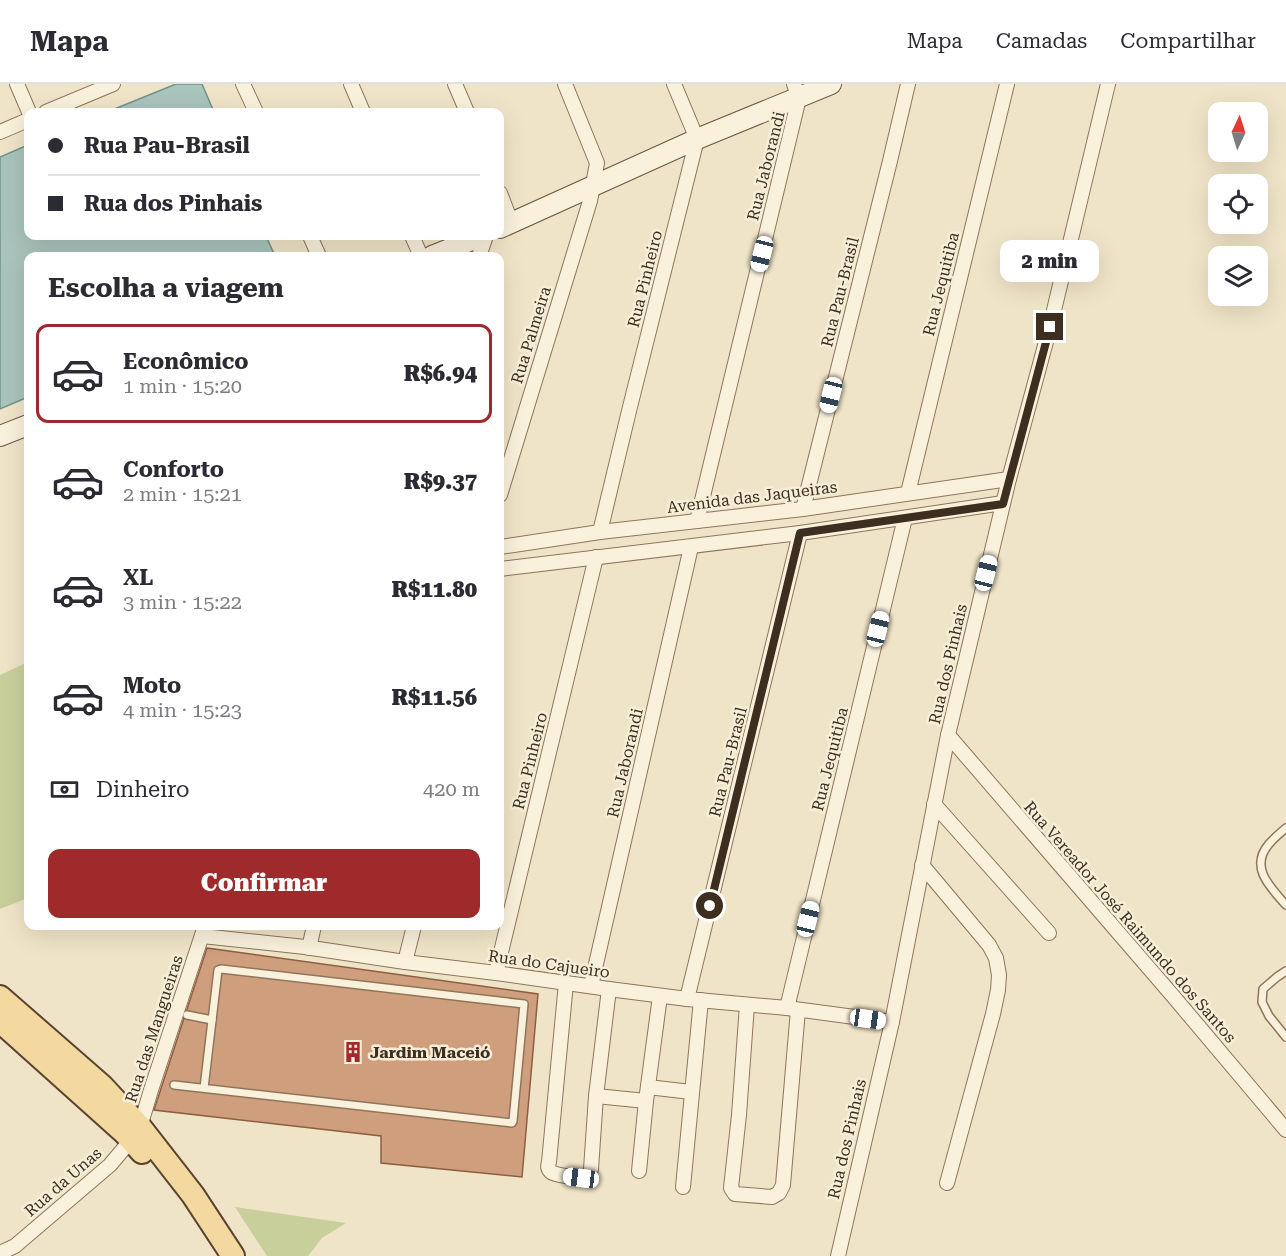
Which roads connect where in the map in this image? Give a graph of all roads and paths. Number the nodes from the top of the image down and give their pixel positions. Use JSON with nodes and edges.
{"nodes":[{"id":1,"x":17,"y":84,"type":"edge"},
{"id":2,"x":112,"y":84,"type":"edge"},
{"id":3,"x":243,"y":84,"type":"edge"},
{"id":4,"x":351,"y":84,"type":"edge"},
{"id":5,"x":455,"y":84,"type":"edge"},
{"id":6,"x":564,"y":84,"type":"edge"},
{"id":7,"x":674,"y":84,"type":"edge"},
{"id":8,"x":831,"y":84,"type":"edge"},
{"id":9,"x":908,"y":84,"type":"edge"},
{"id":10,"x":1007,"y":84,"type":"edge"},
{"id":11,"x":1108,"y":84,"type":"edge"},
{"id":12,"x":796,"y":91,"type":"edge"},
{"id":13,"x":27,"y":108,"type":"edge"},
{"id":14,"x":55,"y":108,"type":"edge"},
{"id":15,"x":254,"y":108,"type":"edge"},
{"id":16,"x":361,"y":108,"type":"edge"},
{"id":17,"x":465,"y":108,"type":"edge"},
{"id":18,"x":24,"y":122,"type":"edge"},
{"id":19,"x":0,"y":132,"type":"edge"},
{"id":20,"x":697,"y":139,"type":"junction"},
{"id":21,"x":593,"y":185,"type":"junction"},
{"id":22,"x":505,"y":225,"type":"edge"},
{"id":23,"x":474,"y":240,"type":"edge"},
{"id":24,"x":442,"y":252,"type":"edge"},
{"id":25,"x":24,"y":427,"type":"edge"},
{"id":26,"x":0,"y":436,"type":"edge"},
{"id":27,"x":1009,"y":479,"type":"junction"},
{"id":28,"x":504,"y":482,"type":"edge"},
{"id":29,"x":908,"y":493,"type":"junction"},
{"id":30,"x":1003,"y":504,"type":"junction"},
{"id":31,"x":803,"y":509,"type":"junction"},
{"id":32,"x":728,"y":518,"type":"junction"},
{"id":33,"x":905,"y":518,"type":"junction"},
{"id":34,"x":698,"y":522,"type":"junction"},
{"id":35,"x":600,"y":532,"type":"junction"},
{"id":36,"x":800,"y":533,"type":"junction"},
{"id":37,"x":737,"y":541,"type":"junction"},
{"id":38,"x":504,"y":546,"type":"edge"},
{"id":39,"x":692,"y":547,"type":"junction"},
{"id":40,"x":597,"y":557,"type":"junction"},
{"id":41,"x":504,"y":569,"type":"edge"},
{"id":42,"x":948,"y":735,"type":"junction"},
{"id":43,"x":934,"y":804,"type":"junction"},
{"id":44,"x":1286,"y":828,"type":"edge"},
{"id":45,"x":922,"y":865,"type":"junction"},
{"id":46,"x":1286,"y":905,"type":"edge"},
{"id":47,"x":313,"y":930,"type":"edge"},
{"id":48,"x":413,"y":930,"type":"edge"},
{"id":49,"x":203,"y":931,"type":"edge"},
{"id":50,"x":1049,"y":933,"type":"dead end"},
{"id":51,"x":309,"y":948,"type":"junction"},
{"id":52,"x":405,"y":962,"type":"junction"},
{"id":53,"x":1286,"y":971,"type":"edge"},
{"id":54,"x":496,"y":973,"type":"junction"},
{"id":55,"x":566,"y":983,"type":"junction"},
{"id":56,"x":591,"y":986,"type":"junction"},
{"id":57,"x":609,"y":989,"type":"junction"},
{"id":58,"x":660,"y":996,"type":"junction"},
{"id":59,"x":0,"y":997,"type":"edge"},
{"id":60,"x":694,"y":1000,"type":"junction"},
{"id":61,"x":747,"y":1005,"type":"junction"},
{"id":62,"x":792,"y":1009,"type":"junction"},
{"id":63,"x":182,"y":1013,"type":"junction"},
{"id":64,"x":212,"y":1020,"type":"junction"},
{"id":65,"x":0,"y":1021,"type":"edge"},
{"id":66,"x":892,"y":1022,"type":"junction"},
{"id":67,"x":1286,"y":1037,"type":"edge"},
{"id":68,"x":174,"y":1085,"type":"dead end"},
{"id":69,"x":204,"y":1088,"type":"junction"},
{"id":70,"x":691,"y":1092,"type":"junction"},
{"id":71,"x":647,"y":1094,"type":"junction"},
{"id":72,"x":596,"y":1096,"type":"junction"},
{"id":73,"x":1286,"y":1130,"type":"edge"},
{"id":74,"x":136,"y":1134,"type":"junction"},
{"id":75,"x":639,"y":1172,"type":"dead end"},
{"id":76,"x":947,"y":1183,"type":"dead end"},
{"id":77,"x":683,"y":1187,"type":"dead end"},
{"id":78,"x":17,"y":1251,"type":"edge"},
{"id":79,"x":0,"y":1253,"type":"edge"},
{"id":80,"x":222,"y":1256,"type":"edge"},
{"id":81,"x":233,"y":1256,"type":"edge"},
{"id":82,"x":838,"y":1256,"type":"edge"}],
"edges":[{"from":1,"to":13,"type":"street"},
{"from":2,"to":14,"type":"street"},
{"from":3,"to":15,"type":"street"},
{"from":4,"to":16,"type":"street"},
{"from":5,"to":17,"type":"street"},
{"from":6,"to":21,"type":"street","name":"Rua Palmeira"},
{"from":7,"to":20,"type":"street"},
{"from":8,"to":12,"type":"street"},
{"from":9,"to":31,"type":"street","name":"Rua Pau-Brasil"},
{"from":10,"to":29,"type":"street","name":"Rua Jequitiba"},
{"from":11,"to":27,"type":"street","name":"Rua dos Pinhais"},
{"from":12,"to":20,"type":"street"},
{"from":12,"to":34,"type":"street","name":"Rua Jaborandi"},
{"from":18,"to":19,"type":"street"},
{"from":20,"to":21,"type":"street"},
{"from":20,"to":35,"type":"street","name":"Rua Pinheiro"},
{"from":21,"to":22,"type":"street"},
{"from":21,"to":28,"type":"street","name":"Rua Palmeira"},
{"from":23,"to":24,"type":"street"},
{"from":25,"to":26,"type":"street"},
{"from":27,"to":29,"type":"street","name":"Avenida das Jaqueiras"},
{"from":27,"to":30,"type":"street","name":"Rua dos Pinhais"},
{"from":29,"to":31,"type":"street","name":"Avenida das Jaqueiras"},
{"from":30,"to":33,"type":"street"},
{"from":30,"to":42,"type":"street","name":"Rua dos Pinhais"},
{"from":31,"to":32,"type":"street","name":"Avenida das Jaqueiras"},
{"from":32,"to":34,"type":"street","name":"Avenida das Jaqueiras"},
{"from":32,"to":37,"type":"street"},
{"from":33,"to":36,"type":"street"},
{"from":33,"to":62,"type":"street","name":"Rua Jequitiba"},
{"from":34,"to":35,"type":"street","name":"Avenida das Jaqueiras"},
{"from":35,"to":38,"type":"street","name":"Avenida das Jaqueiras"},
{"from":36,"to":37,"type":"street"},
{"from":36,"to":60,"type":"street","name":"Rua Pau-Brasil"},
{"from":37,"to":39,"type":"street"},
{"from":39,"to":40,"type":"street"},
{"from":39,"to":56,"type":"street","name":"Rua Jaborandi"},
{"from":40,"to":41,"type":"street"},
{"from":40,"to":54,"type":"street","name":"Rua Pinheiro"},
{"from":42,"to":43,"type":"street","name":"Rua dos Pinhais"},
{"from":42,"to":73,"type":"street","name":"Rua Vereador José Raimundo dos Santos"},
{"from":43,"to":45,"type":"street","name":"Rua dos Pinhais"},
{"from":43,"to":50,"type":"street"},
{"from":44,"to":46,"type":"lane"},
{"from":45,"to":66,"type":"street","name":"Rua dos Pinhais"},
{"from":45,"to":76,"type":"street"},
{"from":47,"to":51,"type":"street"},
{"from":48,"to":52,"type":"street"},
{"from":49,"to":51,"type":"street","name":"Rua do Cajueiro"},
{"from":49,"to":63,"type":"street","name":"Rua das Mangueiras"},
{"from":51,"to":52,"type":"street","name":"Rua do Cajueiro"},
{"from":52,"to":54,"type":"street","name":"Rua do Cajueiro"},
{"from":53,"to":67,"type":"lane"},
{"from":54,"to":55,"type":"street","name":"Rua do Cajueiro"},
{"from":55,"to":56,"type":"street","name":"Rua do Cajueiro"},
{"from":55,"to":72,"type":"street"},
{"from":56,"to":57,"type":"street","name":"Rua do Cajueiro"},
{"from":57,"to":58,"type":"street","name":"Rua do Cajueiro"},
{"from":57,"to":72,"type":"street"},
{"from":58,"to":60,"type":"street","name":"Rua do Cajueiro"},
{"from":58,"to":71,"type":"street"},
{"from":59,"to":74,"type":"main road"},
{"from":60,"to":61,"type":"street","name":"Rua do Cajueiro"},
{"from":60,"to":70,"type":"street","name":"Rua Pau-Brasil"},
{"from":61,"to":62,"type":"street","name":"Rua do Cajueiro"},
{"from":61,"to":62,"type":"street","name":"Rua Jequitiba"},
{"from":62,"to":66,"type":"street","name":"Rua do Cajueiro"},
{"from":63,"to":64,"type":"lane"},
{"from":63,"to":74,"type":"street","name":"Rua das Mangueiras"},
{"from":64,"to":69,"type":"lane"},
{"from":64,"to":69,"type":"lane"},
{"from":65,"to":74,"type":"main road"},
{"from":66,"to":82,"type":"street","name":"Rua dos Pinhais"},
{"from":68,"to":69,"type":"lane"},
{"from":70,"to":71,"type":"street"},
{"from":70,"to":77,"type":"street","name":"Rua Pau-Brasil"},
{"from":71,"to":72,"type":"street"},
{"from":71,"to":75,"type":"street"},
{"from":74,"to":78,"type":"street","name":"Rua da Unas"},
{"from":74,"to":80,"type":"main road"},
{"from":74,"to":81,"type":"main road"},
{"from":78,"to":79,"type":"street","name":"Rua da Unas"}]}
